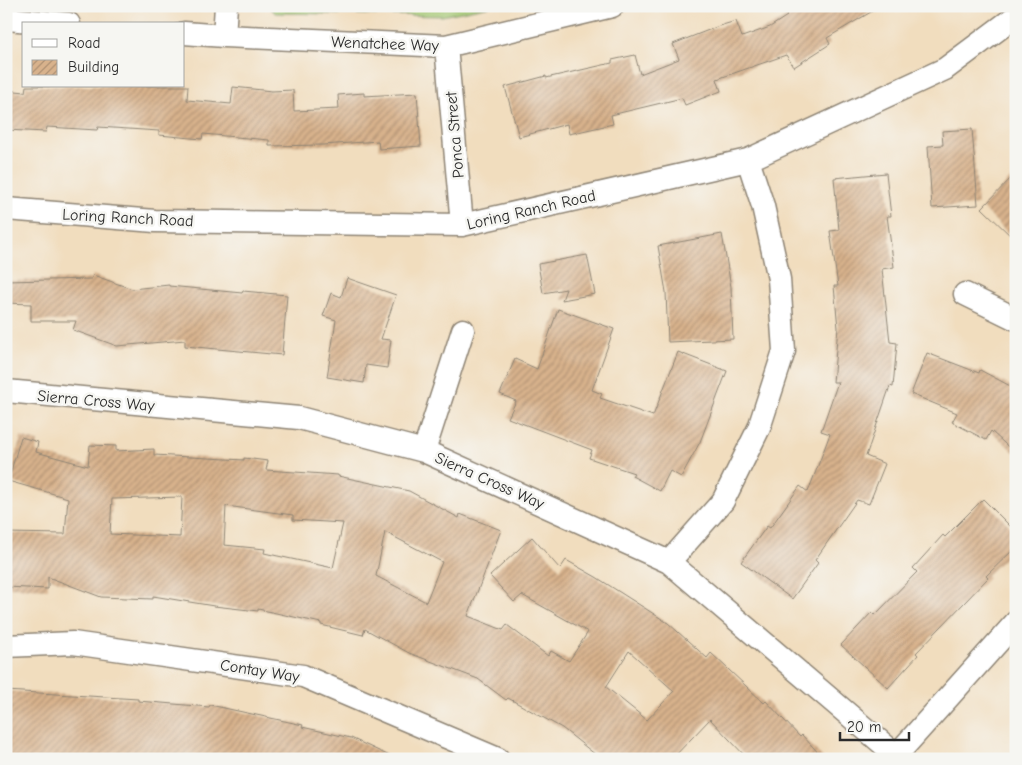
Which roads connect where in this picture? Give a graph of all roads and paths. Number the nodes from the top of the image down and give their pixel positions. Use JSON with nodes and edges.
{"nodes":[{"id":1,"x":226,"y":6,"type":"edge"},
{"id":2,"x":612,"y":6,"type":"edge"},
{"id":3,"x":1016,"y":16,"type":"edge"},
{"id":4,"x":6,"y":19,"type":"edge"},
{"id":5,"x":43,"y":22,"type":"edge"},
{"id":6,"x":185,"y":33,"type":"edge"},
{"id":7,"x":224,"y":36,"type":"junction"},
{"id":8,"x":446,"y":46,"type":"junction"},
{"id":9,"x":748,"y":160,"type":"junction"},
{"id":10,"x":6,"y":209,"type":"edge"},
{"id":11,"x":462,"y":225,"type":"junction"},
{"id":12,"x":965,"y":294,"type":"dead end"},
{"id":13,"x":1016,"y":319,"type":"edge"},
{"id":14,"x":464,"y":330,"type":"dead end"},
{"id":15,"x":6,"y":391,"type":"edge"},
{"id":16,"x":424,"y":451,"type":"junction"},
{"id":17,"x":669,"y":562,"type":"junction"},
{"id":18,"x":1016,"y":622,"type":"edge"},
{"id":19,"x":6,"y":646,"type":"edge"},
{"id":20,"x":894,"y":757,"type":"edge"},
{"id":21,"x":498,"y":759,"type":"edge"}],
"edges":[{"from":1,"to":7,"type":"street"},
{"from":2,"to":8,"type":"street","name":"Wenatchee Way"},
{"from":3,"to":9,"type":"street","name":"Loring Ranch Road"},
{"from":4,"to":5,"type":"street"},
{"from":6,"to":7,"type":"street","name":"Wenatchee Way"},
{"from":7,"to":8,"type":"street","name":"Wenatchee Way"},
{"from":8,"to":11,"type":"street","name":"Ponca Street"},
{"from":9,"to":11,"type":"street","name":"Loring Ranch Road"},
{"from":9,"to":17,"type":"street"},
{"from":10,"to":11,"type":"street","name":"Loring Ranch Road"},
{"from":12,"to":13,"type":"street"},
{"from":14,"to":16,"type":"street"},
{"from":15,"to":16,"type":"street","name":"Sierra Cross Way"},
{"from":16,"to":17,"type":"street","name":"Sierra Cross Way"},
{"from":17,"to":20,"type":"street","name":"Sierra Cross Way"},
{"from":18,"to":20,"type":"street"},
{"from":19,"to":21,"type":"street","name":"Contay Way"}]}
